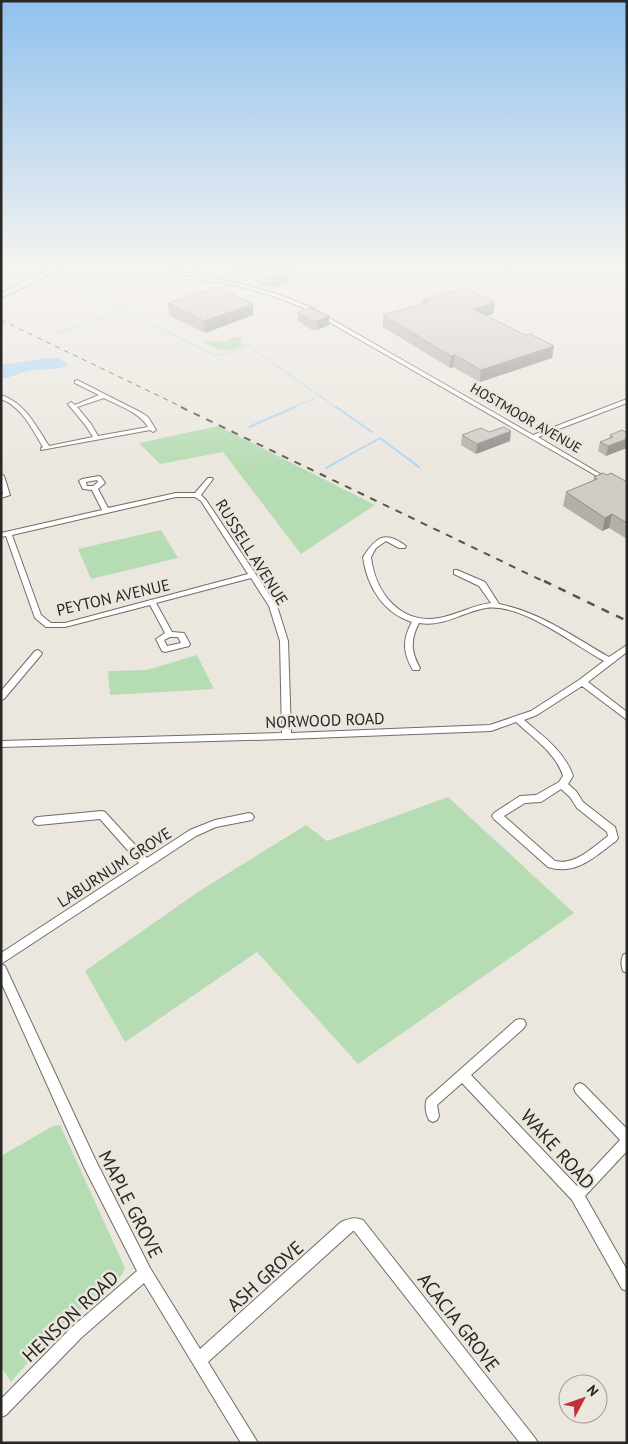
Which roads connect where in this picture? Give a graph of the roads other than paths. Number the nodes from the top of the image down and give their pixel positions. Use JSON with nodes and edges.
{"nodes":[{"id":1,"x":359,"y":337,"type":"edge"},
{"id":2,"x":77,"y":382,"type":"dead end"},
{"id":3,"x":103,"y":396,"type":"junction"},
{"id":4,"x":1,"y":397,"type":"edge"},
{"id":5,"x":627,"y":401,"type":"edge"},
{"id":6,"x":96,"y":438,"type":"junction"},
{"id":7,"x":533,"y":438,"type":"junction"},
{"id":8,"x":1,"y":476,"type":"edge"},
{"id":9,"x":604,"y":478,"type":"edge"},
{"id":10,"x":210,"y":479,"type":"dead end"},
{"id":11,"x":94,"y":488,"type":"dead end"},
{"id":12,"x":197,"y":495,"type":"junction"},
{"id":13,"x":4,"y":496,"type":"edge"},
{"id":14,"x":106,"y":511,"type":"junction"},
{"id":15,"x":5,"y":534,"type":"edge"},
{"id":16,"x":402,"y":546,"type":"dead end"},
{"id":17,"x":457,"y":572,"type":"dead end"},
{"id":18,"x":253,"y":575,"type":"junction"},
{"id":19,"x":152,"y":602,"type":"junction"},
{"id":20,"x":496,"y":605,"type":"junction"},
{"id":21,"x":416,"y":621,"type":"junction"},
{"id":22,"x":169,"y":634,"type":"dead end"},
{"id":23,"x":627,"y":648,"type":"edge"},
{"id":24,"x":38,"y":653,"type":"dead end"},
{"id":25,"x":610,"y":661,"type":"junction"},
{"id":26,"x":416,"y":668,"type":"dead end"},
{"id":27,"x":582,"y":682,"type":"junction"},
{"id":28,"x":1,"y":697,"type":"edge"},
{"id":29,"x":627,"y":717,"type":"edge"},
{"id":30,"x":519,"y":720,"type":"junction"},
{"id":31,"x":287,"y":736,"type":"junction"},
{"id":32,"x":1,"y":744,"type":"edge"},
{"id":33,"x":562,"y":784,"type":"junction"},
{"id":34,"x":249,"y":816,"type":"dead end"},
{"id":35,"x":38,"y":821,"type":"dead end"},
{"id":36,"x":146,"y":864,"type":"junction"},
{"id":37,"x":627,"y":958,"type":"edge"},
{"id":38,"x":1,"y":959,"type":"edge"},
{"id":39,"x":627,"y":968,"type":"edge"},
{"id":40,"x":1,"y":969,"type":"edge"},
{"id":41,"x":520,"y":1024,"type":"dead end"},
{"id":42,"x":462,"y":1075,"type":"junction"},
{"id":43,"x":580,"y":1089,"type":"dead end"},
{"id":44,"x":433,"y":1116,"type":"dead end"},
{"id":45,"x":627,"y":1138,"type":"edge"},
{"id":46,"x":627,"y":1142,"type":"edge"},
{"id":47,"x":577,"y":1194,"type":"junction"},
{"id":48,"x":358,"y":1226,"type":"joint"},
{"id":49,"x":145,"y":1273,"type":"junction"},
{"id":50,"x":627,"y":1284,"type":"edge"},
{"id":51,"x":199,"y":1360,"type":"junction"},
{"id":52,"x":1,"y":1410,"type":"edge"},
{"id":53,"x":250,"y":1443,"type":"edge"},
{"id":54,"x":530,"y":1443,"type":"edge"}],
"edges":[{"from":1,"to":7,"type":"street","name":"HOSTMOOR AVENUE"},
{"from":2,"to":3,"type":"street"},
{"from":3,"to":6,"type":"street"},
{"from":3,"to":6,"type":"street"},
{"from":4,"to":6,"type":"street"},
{"from":5,"to":7,"type":"street"},
{"from":7,"to":9,"type":"street","name":"HOSTMOOR AVENUE"},
{"from":8,"to":13,"type":"street"},
{"from":10,"to":12,"type":"street"},
{"from":11,"to":14,"type":"street"},
{"from":12,"to":14,"type":"street","name":"RUSSELL AVENUE"},
{"from":12,"to":18,"type":"street","name":"RUSSELL AVENUE"},
{"from":14,"to":15,"type":"street","name":"RUSSELL AVENUE"},
{"from":15,"to":19,"type":"street","name":"PEYTON AVENUE"},
{"from":16,"to":21,"type":"street"},
{"from":17,"to":20,"type":"street"},
{"from":18,"to":19,"type":"street","name":"PEYTON AVENUE"},
{"from":18,"to":31,"type":"street","name":"RUSSELL AVENUE"},
{"from":19,"to":22,"type":"street"},
{"from":20,"to":21,"type":"street"},
{"from":20,"to":25,"type":"street"},
{"from":21,"to":26,"type":"street"},
{"from":23,"to":25,"type":"street","name":"NORWOOD ROAD"},
{"from":24,"to":28,"type":"street"},
{"from":25,"to":27,"type":"street","name":"NORWOOD ROAD"},
{"from":27,"to":29,"type":"street"},
{"from":27,"to":30,"type":"street","name":"NORWOOD ROAD"},
{"from":30,"to":31,"type":"street","name":"NORWOOD ROAD"},
{"from":30,"to":33,"type":"street"},
{"from":31,"to":32,"type":"street","name":"NORWOOD ROAD"},
{"from":33,"to":33,"type":"street"},
{"from":34,"to":36,"type":"street","name":"LABURNUM GROVE"},
{"from":35,"to":36,"type":"street"},
{"from":36,"to":38,"type":"street","name":"LABURNUM GROVE"},
{"from":37,"to":39,"type":"street"},
{"from":40,"to":49,"type":"street","name":"MAPLE GROVE"},
{"from":41,"to":42,"type":"street"},
{"from":42,"to":44,"type":"street"},
{"from":42,"to":47,"type":"street","name":"WAKE ROAD"},
{"from":43,"to":45,"type":"street"},
{"from":46,"to":47,"type":"street"},
{"from":47,"to":50,"type":"street","name":"WAKE ROAD"},
{"from":48,"to":51,"type":"street","name":"ASH GROVE"},
{"from":48,"to":54,"type":"street","name":"ACACIA GROVE"},
{"from":49,"to":51,"type":"street","name":"MAPLE GROVE"},
{"from":49,"to":52,"type":"street","name":"HENSON ROAD"},
{"from":51,"to":53,"type":"street","name":"MAPLE GROVE"}]}
